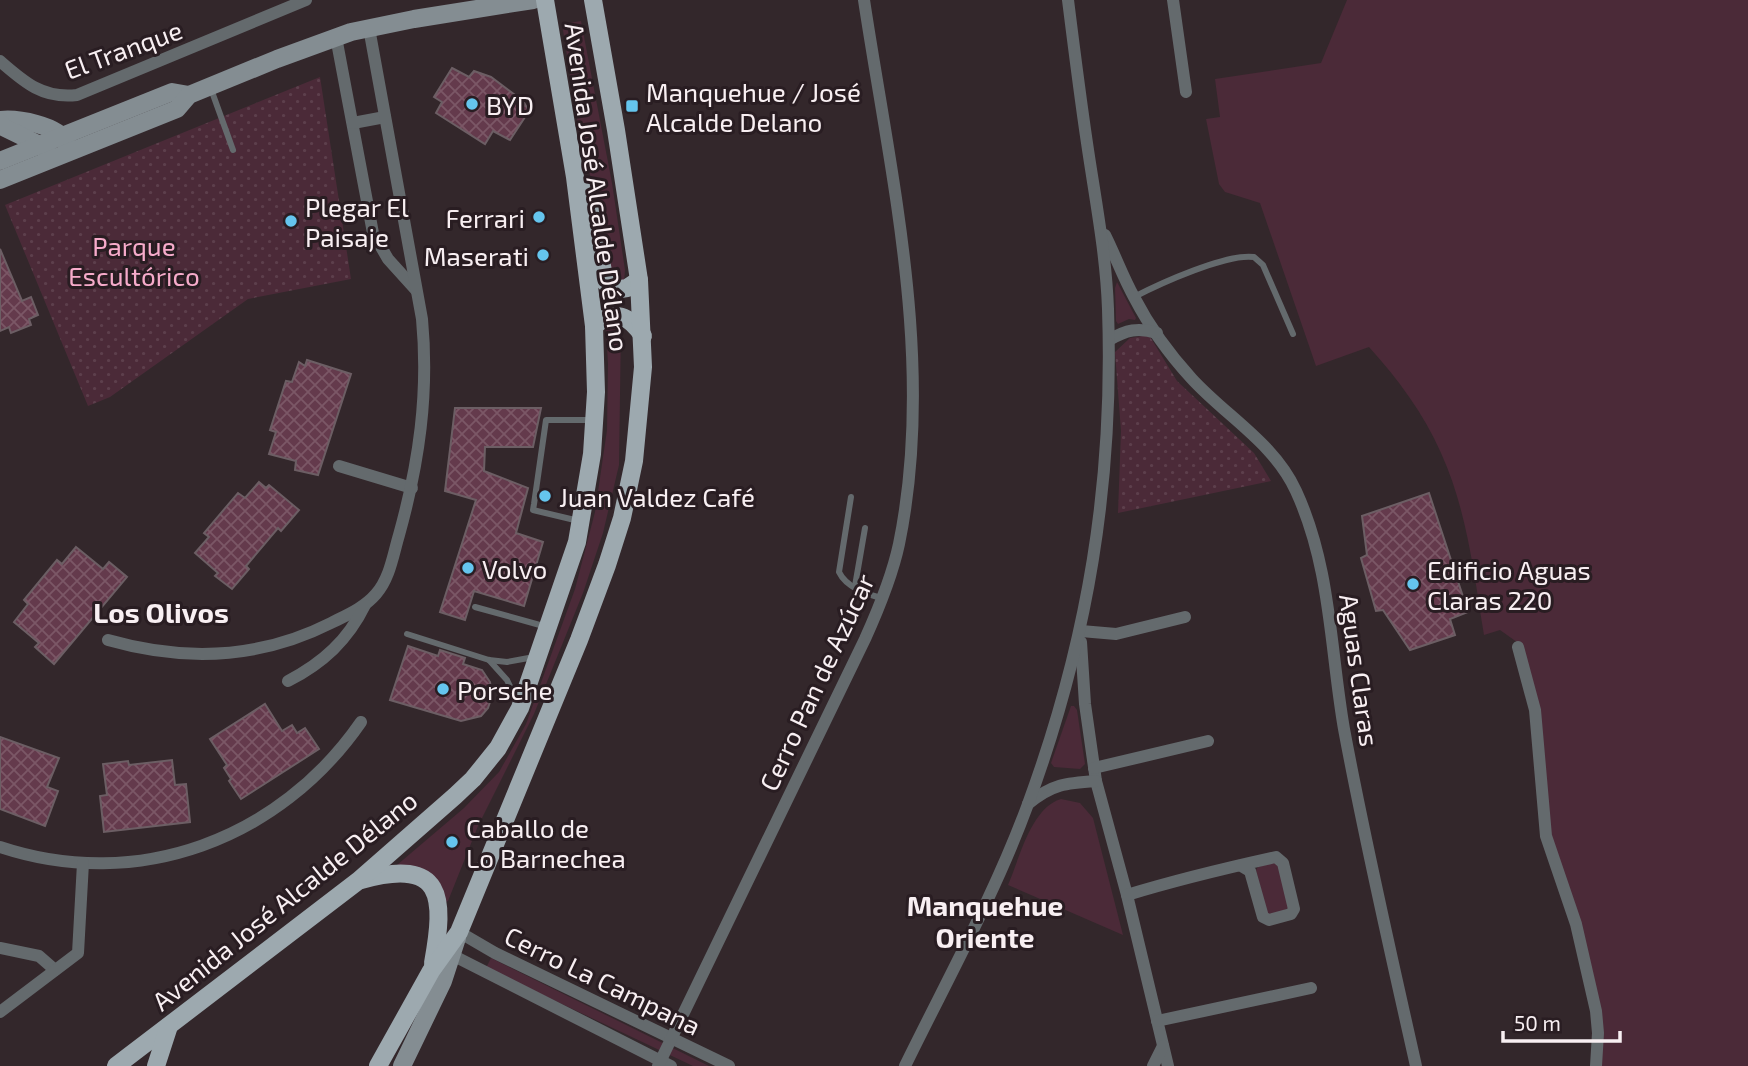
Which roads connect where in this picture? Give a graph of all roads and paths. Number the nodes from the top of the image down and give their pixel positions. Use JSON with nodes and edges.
{"nodes":[{"id":1,"x":306,"y":0,"type":"edge"},
{"id":2,"x":533,"y":0,"type":"edge"},
{"id":3,"x":545,"y":0,"type":"edge"},
{"id":4,"x":593,"y":0,"type":"edge"},
{"id":5,"x":864,"y":0,"type":"edge"},
{"id":6,"x":1068,"y":0,"type":"edge"},
{"id":7,"x":1173,"y":0,"type":"edge"},
{"id":8,"x":369,"y":28,"type":"junction"},
{"id":9,"x":336,"y":37,"type":"junction"},
{"id":10,"x":0,"y":61,"type":"edge"},
{"id":11,"x":210,"y":87,"type":"junction"},
{"id":12,"x":1186,"y":92,"type":"dead end"},
{"id":13,"x":386,"y":117,"type":"junction"},
{"id":14,"x":0,"y":121,"type":"edge"},
{"id":15,"x":353,"y":123,"type":"junction"},
{"id":16,"x":0,"y":134,"type":"edge"},
{"id":17,"x":40,"y":145,"type":"junction"},
{"id":18,"x":65,"y":148,"type":"junction"},
{"id":19,"x":233,"y":150,"type":"dead end"},
{"id":20,"x":0,"y":153,"type":"edge"},
{"id":21,"x":0,"y":161,"type":"edge"},
{"id":22,"x":575,"y":177,"type":"junction"},
{"id":23,"x":0,"y":180,"type":"edge"},
{"id":24,"x":1100,"y":225,"type":"junction"},
{"id":25,"x":639,"y":280,"type":"junction"},
{"id":26,"x":416,"y":290,"type":"junction"},
{"id":27,"x":1133,"y":297,"type":"junction"},
{"id":28,"x":594,"y":326,"type":"junction"},
{"id":29,"x":1157,"y":334,"type":"junction"},
{"id":30,"x":1293,"y":334,"type":"dead end"},
{"id":31,"x":643,"y":336,"type":"junction"},
{"id":32,"x":1109,"y":340,"type":"junction"},
{"id":33,"x":595,"y":420,"type":"junction"},
{"id":34,"x":339,"y":466,"type":"dead end"},
{"id":35,"x":412,"y":488,"type":"junction"},
{"id":36,"x":851,"y":497,"type":"dead end"},
{"id":37,"x":581,"y":521,"type":"junction"},
{"id":38,"x":865,"y":528,"type":"dead end"},
{"id":39,"x":855,"y":586,"type":"junction"},
{"id":40,"x":883,"y":598,"type":"junction"},
{"id":41,"x":365,"y":605,"type":"junction"},
{"id":42,"x":475,"y":607,"type":"dead end"},
{"id":43,"x":1185,"y":617,"type":"dead end"},
{"id":44,"x":549,"y":627,"type":"junction"},
{"id":45,"x":1081,"y":631,"type":"junction"},
{"id":46,"x":407,"y":634,"type":"dead end"},
{"id":47,"x":108,"y":640,"type":"dead end"},
{"id":48,"x":1518,"y":647,"type":"dead end"},
{"id":49,"x":538,"y":656,"type":"junction"},
{"id":50,"x":488,"y":660,"type":"junction"},
{"id":51,"x":288,"y":681,"type":"dead end"},
{"id":52,"x":1061,"y":701,"type":"junction"},
{"id":53,"x":1085,"y":704,"type":"junction"},
{"id":54,"x":520,"y":708,"type":"junction"},
{"id":55,"x":361,"y":722,"type":"dead end"},
{"id":56,"x":1209,"y":741,"type":"dead end"},
{"id":57,"x":1042,"y":762,"type":"junction"},
{"id":58,"x":1095,"y":774,"type":"junction"},
{"id":59,"x":1056,"y":785,"type":"junction"},
{"id":60,"x":1028,"y":804,"type":"junction"},
{"id":61,"x":0,"y":847,"type":"edge"},
{"id":62,"x":83,"y":863,"type":"junction"},
{"id":63,"x":1240,"y":865,"type":"junction"},
{"id":64,"x":358,"y":881,"type":"junction"},
{"id":65,"x":1127,"y":895,"type":"junction"},
{"id":66,"x":459,"y":932,"type":"junction"},
{"id":67,"x":0,"y":948,"type":"edge"},
{"id":68,"x":452,"y":955,"type":"junction"},
{"id":69,"x":55,"y":970,"type":"junction"},
{"id":70,"x":431,"y":971,"type":"junction"},
{"id":71,"x":1311,"y":988,"type":"dead end"},
{"id":72,"x":0,"y":1012,"type":"edge"},
{"id":73,"x":1157,"y":1021,"type":"junction"},
{"id":74,"x":169,"y":1026,"type":"junction"},
{"id":75,"x":400,"y":1028,"type":"junction"},
{"id":76,"x":672,"y":1037,"type":"junction"},
{"id":77,"x":1163,"y":1046,"type":"junction"},
{"id":78,"x":663,"y":1064,"type":"edge"},
{"id":79,"x":116,"y":1066,"type":"edge"},
{"id":80,"x":156,"y":1066,"type":"edge"},
{"id":81,"x":367,"y":1066,"type":"edge"},
{"id":82,"x":378,"y":1066,"type":"edge"},
{"id":83,"x":402,"y":1066,"type":"edge"},
{"id":84,"x":729,"y":1066,"type":"edge"},
{"id":85,"x":905,"y":1066,"type":"edge"},
{"id":86,"x":1153,"y":1066,"type":"edge"},
{"id":87,"x":1168,"y":1066,"type":"edge"},
{"id":88,"x":1416,"y":1066,"type":"edge"},
{"id":89,"x":1595,"y":1066,"type":"edge"}],
"edges":[{"from":1,"to":10,"type":"street","name":"El Tranque"},
{"from":2,"to":8,"type":"main road"},
{"from":3,"to":22,"type":"main road","name":"Avenida José Alcalde Délano"},
{"from":4,"to":25,"type":"main road","name":"Avenida José Alcalde Délano"},
{"from":5,"to":40,"type":"street","name":"Cerro Pan de Azúcar"},
{"from":6,"to":24,"type":"street"},
{"from":7,"to":12,"type":"street"},
{"from":8,"to":9,"type":"main road"},
{"from":8,"to":13,"type":"street"},
{"from":9,"to":11,"type":"main road"},
{"from":9,"to":15,"type":"street"},
{"from":11,"to":18,"type":"main road"},
{"from":11,"to":19,"type":"lane"},
{"from":13,"to":15,"type":"street"},
{"from":13,"to":26,"type":"street"},
{"from":14,"to":17,"type":"main road"},
{"from":14,"to":18,"type":"main road"},
{"from":15,"to":26,"type":"street"},
{"from":16,"to":20,"type":"main road"},
{"from":17,"to":18,"type":"main road"},
{"from":17,"to":21,"type":"main road"},
{"from":18,"to":23,"type":"main road"},
{"from":22,"to":25,"type":"main road"},
{"from":22,"to":28,"type":"main road","name":"Avenida José Alcalde Délano"},
{"from":24,"to":27,"type":"street","name":"Aguas Claras"},
{"from":24,"to":32,"type":"street"},
{"from":25,"to":31,"type":"main road","name":"Avenida José Alcalde Délano"},
{"from":26,"to":35,"type":"street"},
{"from":27,"to":29,"type":"street","name":"Aguas Claras"},
{"from":27,"to":30,"type":"lane"},
{"from":28,"to":31,"type":"main road"},
{"from":28,"to":33,"type":"main road","name":"Avenida José Alcalde Délano"},
{"from":29,"to":32,"type":"street"},
{"from":29,"to":88,"type":"street","name":"Aguas Claras"},
{"from":31,"to":66,"type":"main road","name":"Avenida José Alcalde Délano"},
{"from":32,"to":45,"type":"street"},
{"from":33,"to":37,"type":"main road","name":"Avenida José Alcalde Délano"},
{"from":33,"to":37,"type":"lane"},
{"from":34,"to":35,"type":"street"},
{"from":35,"to":41,"type":"street"},
{"from":36,"to":39,"type":"lane"},
{"from":37,"to":44,"type":"main road","name":"Avenida José Alcalde Délano"},
{"from":38,"to":39,"type":"lane"},
{"from":39,"to":40,"type":"lane"},
{"from":40,"to":76,"type":"street","name":"Cerro Pan de Azúcar"},
{"from":41,"to":47,"type":"street"},
{"from":41,"to":51,"type":"street"},
{"from":42,"to":44,"type":"lane"},
{"from":43,"to":45,"type":"street"},
{"from":44,"to":49,"type":"main road","name":"Avenida José Alcalde Délano"},
{"from":45,"to":52,"type":"street"},
{"from":45,"to":53,"type":"street"},
{"from":46,"to":50,"type":"lane"},
{"from":48,"to":89,"type":"street"},
{"from":49,"to":50,"type":"lane"},
{"from":49,"to":54,"type":"main road","name":"Avenida José Alcalde Délano"},
{"from":50,"to":54,"type":"lane"},
{"from":52,"to":53,"type":"street"},
{"from":52,"to":57,"type":"street"},
{"from":53,"to":58,"type":"street"},
{"from":54,"to":64,"type":"main road","name":"Avenida José Alcalde Délano"},
{"from":55,"to":62,"type":"street"},
{"from":56,"to":58,"type":"street"},
{"from":57,"to":59,"type":"street"},
{"from":57,"to":60,"type":"street"},
{"from":58,"to":59,"type":"street"},
{"from":58,"to":65,"type":"street"},
{"from":59,"to":60,"type":"street"},
{"from":60,"to":85,"type":"street"},
{"from":61,"to":62,"type":"street"},
{"from":62,"to":69,"type":"street"},
{"from":63,"to":63,"type":"street"},
{"from":63,"to":65,"type":"street"},
{"from":64,"to":70,"type":"main road"},
{"from":64,"to":74,"type":"main road","name":"Avenida José Alcalde Délano"},
{"from":65,"to":73,"type":"street"},
{"from":66,"to":68,"type":"main road","name":"Avenida José Alcalde Délano"},
{"from":66,"to":70,"type":"main road","name":"Avenida José Alcalde Délano"},
{"from":66,"to":76,"type":"street","name":"Cerro La Campana"},
{"from":67,"to":69,"type":"street"},
{"from":68,"to":78,"type":"street","name":"Cerro La Campana"},
{"from":68,"to":83,"type":"main road","name":"Avenida José Alcalde Délano"},
{"from":69,"to":72,"type":"street"},
{"from":70,"to":75,"type":"main road","name":"Avenida José Alcalde Délano"},
{"from":71,"to":73,"type":"street"},
{"from":73,"to":77,"type":"street"},
{"from":74,"to":79,"type":"main road","name":"Avenida José Alcalde Délano"},
{"from":74,"to":80,"type":"main road"},
{"from":75,"to":81,"type":"main road"},
{"from":75,"to":82,"type":"main road","name":"Avenida José Alcalde Délano"},
{"from":76,"to":78,"type":"street","name":"Cerro Pan de Azúcar"},
{"from":76,"to":84,"type":"street","name":"Cerro La Campana"},
{"from":77,"to":86,"type":"street"},
{"from":77,"to":87,"type":"street"}]}
